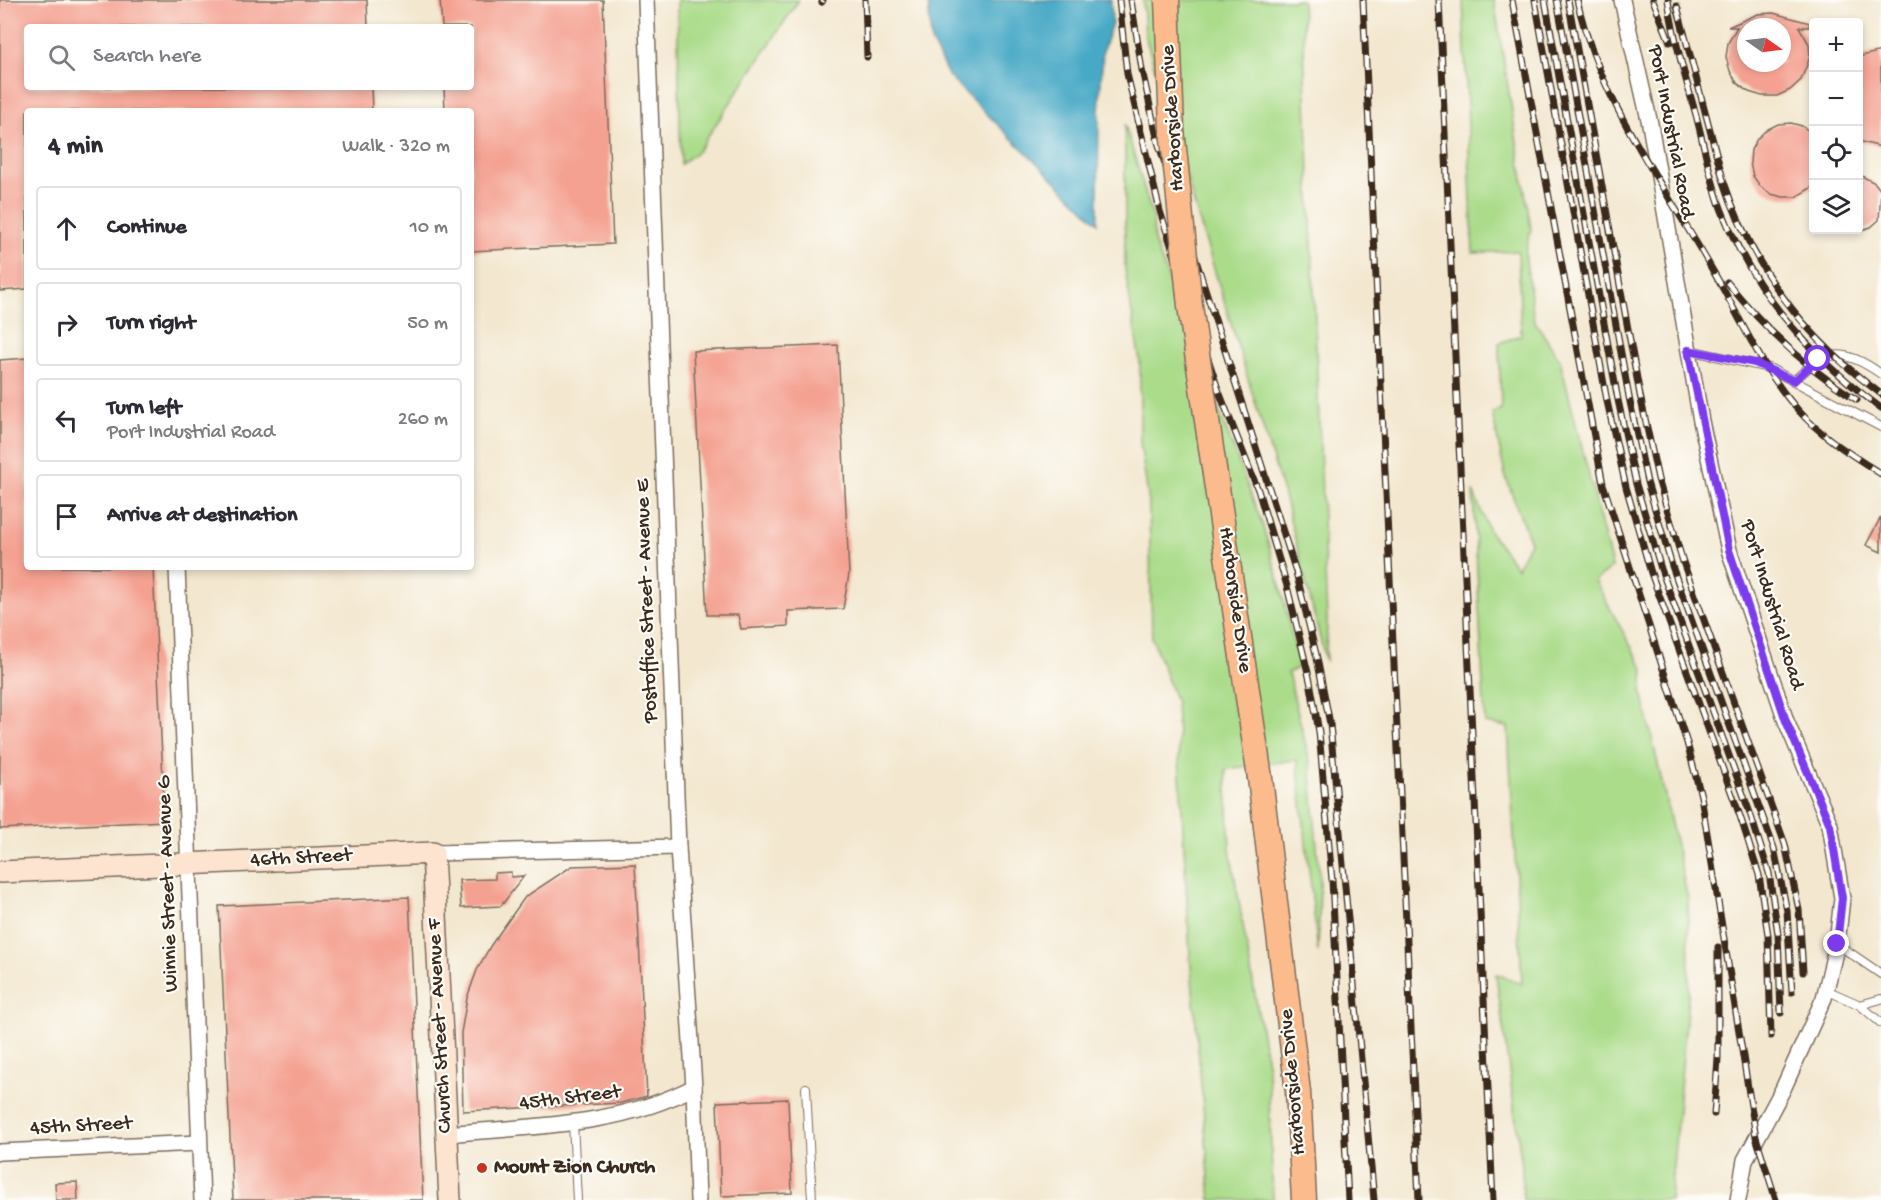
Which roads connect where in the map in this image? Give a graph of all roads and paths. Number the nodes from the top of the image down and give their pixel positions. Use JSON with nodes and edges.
{"nodes":[{"id":1,"x":646,"y":0,"type":"edge"},
{"id":2,"x":1167,"y":0,"type":"edge"},
{"id":3,"x":1622,"y":0,"type":"edge"},
{"id":4,"x":1688,"y":350,"type":"junction"},
{"id":5,"x":1881,"y":374,"type":"edge"},
{"id":6,"x":1794,"y":381,"type":"junction"},
{"id":7,"x":1881,"y":427,"type":"edge"},
{"id":8,"x":177,"y":570,"type":"edge"},
{"id":9,"x":678,"y":847,"type":"junction"},
{"id":10,"x":432,"y":853,"type":"junction"},
{"id":11,"x":191,"y":864,"type":"junction"},
{"id":12,"x":0,"y":872,"type":"edge"},
{"id":13,"x":1837,"y":944,"type":"junction"},
{"id":14,"x":1881,"y":974,"type":"edge"},
{"id":15,"x":1826,"y":990,"type":"junction"},
{"id":16,"x":1881,"y":999,"type":"edge"},
{"id":17,"x":1860,"y":1005,"type":"junction"},
{"id":18,"x":1881,"y":1023,"type":"edge"},
{"id":19,"x":694,"y":1087,"type":"junction"},
{"id":20,"x":806,"y":1088,"type":"dead end"},
{"id":21,"x":573,"y":1123,"type":"junction"},
{"id":22,"x":447,"y":1134,"type":"junction"},
{"id":23,"x":199,"y":1143,"type":"junction"},
{"id":24,"x":0,"y":1152,"type":"edge"},
{"id":25,"x":202,"y":1200,"type":"edge"},
{"id":26,"x":450,"y":1200,"type":"edge"},
{"id":27,"x":578,"y":1200,"type":"edge"},
{"id":28,"x":698,"y":1200,"type":"edge"},
{"id":29,"x":812,"y":1200,"type":"edge"},
{"id":30,"x":1304,"y":1200,"type":"edge"},
{"id":31,"x":1738,"y":1200,"type":"edge"}],
"edges":[{"from":1,"to":9,"type":"street","name":"Postoffice Street - Avenue E"},
{"from":2,"to":30,"type":"main road","name":"Harborside Drive","bridge":true},
{"from":3,"to":4,"type":"street","name":"Port Industrial Road"},
{"from":4,"to":6,"type":"lane"},
{"from":4,"to":13,"type":"street","name":"Port Industrial Road"},
{"from":5,"to":6,"type":"lane"},
{"from":6,"to":7,"type":"lane"},
{"from":8,"to":11,"type":"street","name":"Winnie Street - Avenue G"},
{"from":9,"to":10,"type":"street","name":"46th Street"},
{"from":9,"to":19,"type":"street","name":"Postoffice Street - Avenue E"},
{"from":10,"to":11,"type":"street","name":"46th Street"},
{"from":10,"to":22,"type":"street","name":"Church Street - Avenue F"},
{"from":11,"to":12,"type":"street","name":"46th Street"},
{"from":11,"to":23,"type":"street","name":"Winnie Street - Avenue G"},
{"from":13,"to":14,"type":"lane"},
{"from":13,"to":15,"type":"street","name":"Port Industrial Road"},
{"from":15,"to":17,"type":"lane"},
{"from":15,"to":31,"type":"street","name":"Port Industrial Road"},
{"from":16,"to":17,"type":"lane"},
{"from":17,"to":18,"type":"lane"},
{"from":19,"to":21,"type":"street","name":"45th Street"},
{"from":19,"to":28,"type":"street","name":"Postoffice Street - Avenue E"},
{"from":20,"to":29,"type":"lane"},
{"from":21,"to":22,"type":"street","name":"45th Street"},
{"from":21,"to":27,"type":"lane"},
{"from":22,"to":26,"type":"street","name":"Church Street - Avenue F"},
{"from":23,"to":24,"type":"street","name":"45th Street"},
{"from":23,"to":25,"type":"street","name":"Winnie Street - Avenue G"}]}
